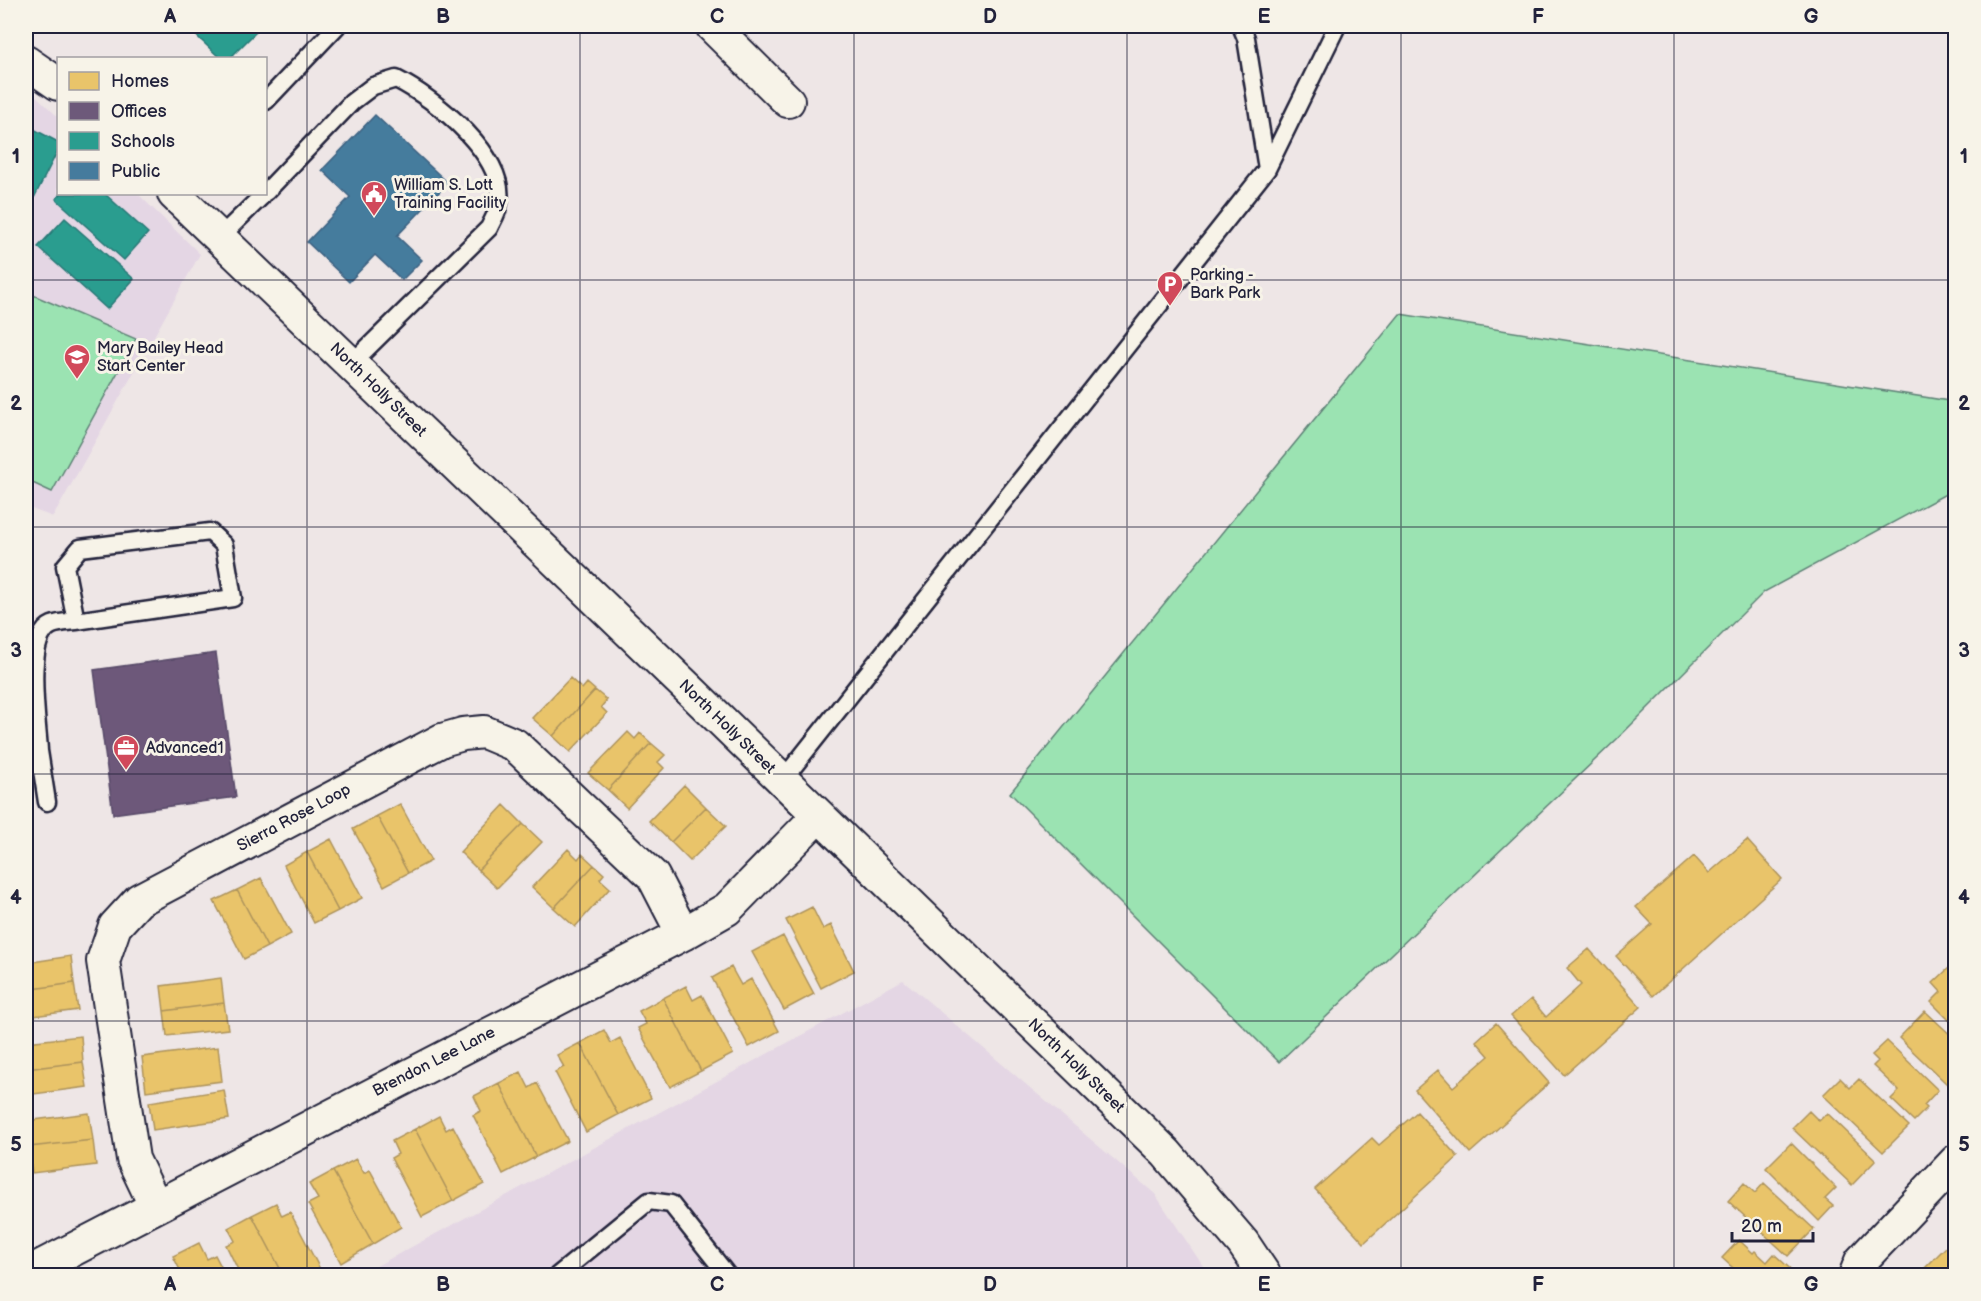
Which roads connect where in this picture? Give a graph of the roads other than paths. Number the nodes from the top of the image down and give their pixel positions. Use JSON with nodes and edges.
{"nodes":[{"id":1,"x":338,"y":26,"type":"edge"},
{"id":2,"x":712,"y":26,"type":"edge"},
{"id":3,"x":1241,"y":26,"type":"edge"},
{"id":4,"x":1337,"y":26,"type":"edge"},
{"id":5,"x":26,"y":62,"type":"edge"},
{"id":6,"x":57,"y":83,"type":"edge"},
{"id":7,"x":267,"y":100,"type":"edge"},
{"id":8,"x":788,"y":101,"type":"dead end"},
{"id":9,"x":1267,"y":169,"type":"junction"},
{"id":10,"x":267,"y":190,"type":"edge"},
{"id":11,"x":175,"y":195,"type":"edge"},
{"id":12,"x":262,"y":195,"type":"edge"},
{"id":13,"x":219,"y":238,"type":"junction"},
{"id":14,"x":351,"y":364,"type":"junction"},
{"id":15,"x":76,"y":621,"type":"junction"},
{"id":16,"x":32,"y":752,"type":"edge"},
{"id":17,"x":782,"y":781,"type":"junction"},
{"id":18,"x":47,"y":802,"type":"dead end"},
{"id":19,"x":818,"y":816,"type":"junction"},
{"id":20,"x":683,"y":933,"type":"junction"},
{"id":21,"x":1956,"y":1161,"type":"edge"},
{"id":22,"x":155,"y":1205,"type":"junction"},
{"id":23,"x":26,"y":1274,"type":"edge"},
{"id":24,"x":557,"y":1275,"type":"edge"},
{"id":25,"x":729,"y":1275,"type":"edge"},
{"id":26,"x":1265,"y":1275,"type":"edge"},
{"id":27,"x":1855,"y":1275,"type":"edge"}],
"edges":[{"from":1,"to":7,"type":"lane"},
{"from":2,"to":8,"type":"street"},
{"from":3,"to":9,"type":"lane"},
{"from":4,"to":9,"type":"lane"},
{"from":5,"to":6,"type":"street"},
{"from":9,"to":17,"type":"lane"},
{"from":10,"to":14,"type":"lane"},
{"from":11,"to":13,"type":"street","name":"North Holly Street"},
{"from":12,"to":13,"type":"lane"},
{"from":13,"to":14,"type":"street","name":"North Holly Street"},
{"from":14,"to":17,"type":"street","name":"North Holly Street"},
{"from":15,"to":15,"type":"lane"},
{"from":15,"to":16,"type":"lane"},
{"from":16,"to":18,"type":"lane"},
{"from":17,"to":19,"type":"street","name":"North Holly Street"},
{"from":19,"to":20,"type":"street","name":"Brendon Lee Lane"},
{"from":19,"to":26,"type":"street","name":"North Holly Street"},
{"from":20,"to":22,"type":"street","name":"Brendon Lee Lane"},
{"from":20,"to":22,"type":"street","name":"Sierra Rose Loop"},
{"from":21,"to":27,"type":"street"},
{"from":22,"to":23,"type":"street","name":"Brendon Lee Lane"},
{"from":24,"to":25,"type":"lane"}]}
